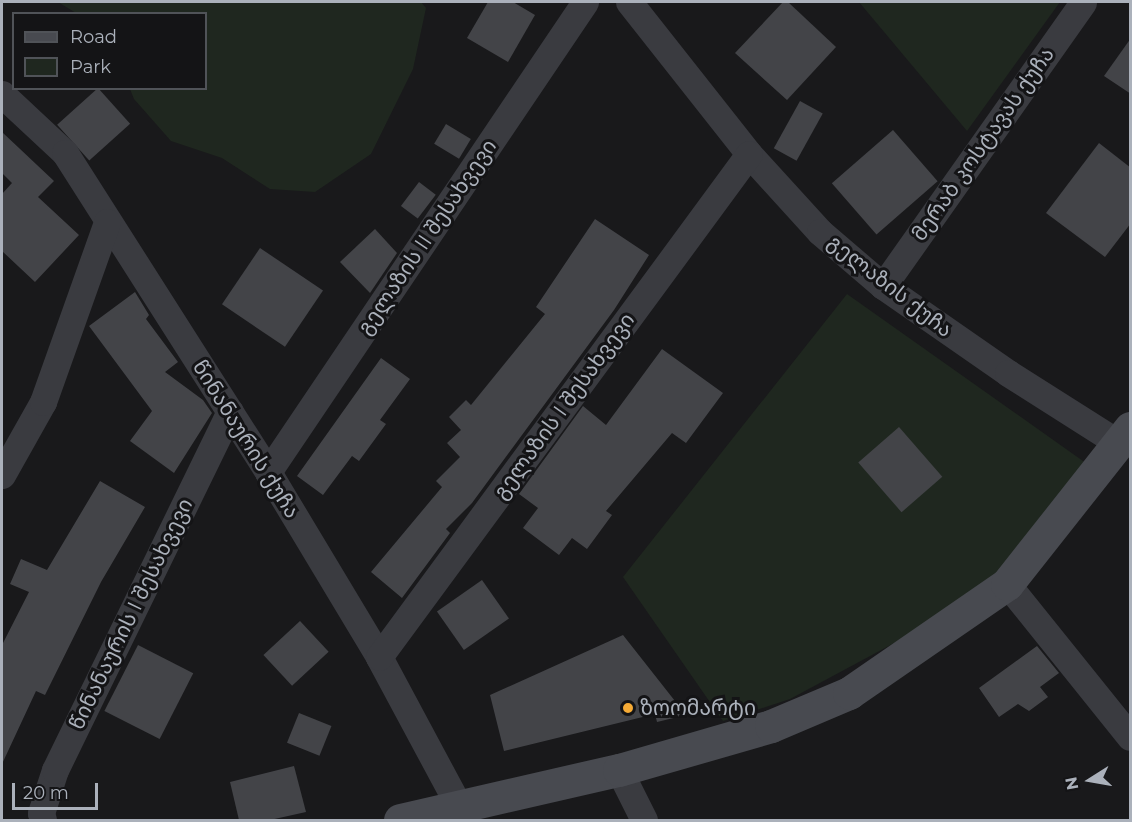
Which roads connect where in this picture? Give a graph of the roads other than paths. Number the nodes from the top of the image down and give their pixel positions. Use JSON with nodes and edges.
{"nodes":[{"id":1,"x":585,"y":2,"type":"edge"},
{"id":2,"x":630,"y":2,"type":"edge"},
{"id":3,"x":1083,"y":2,"type":"edge"},
{"id":4,"x":2,"y":94,"type":"edge"},
{"id":5,"x":748,"y":154,"type":"junction"},
{"id":6,"x":107,"y":222,"type":"junction"},
{"id":7,"x":883,"y":286,"type":"junction"},
{"id":8,"x":230,"y":411,"type":"junction"},
{"id":9,"x":1125,"y":436,"type":"edge"},
{"id":10,"x":268,"y":472,"type":"junction"},
{"id":11,"x":2,"y":475,"type":"edge"},
{"id":12,"x":1006,"y":584,"type":"junction"},
{"id":13,"x":379,"y":657,"type":"junction"},
{"id":14,"x":1131,"y":737,"type":"edge"},
{"id":15,"x":619,"y":770,"type":"junction"},
{"id":16,"x":459,"y":806,"type":"junction"},
{"id":17,"x":43,"y":820,"type":"edge"},
{"id":18,"x":400,"y":820,"type":"edge"},
{"id":19,"x":644,"y":820,"type":"edge"}],
"edges":[{"from":1,"to":10,"type":"street","name":"გელაზის II შესახვევი"},
{"from":2,"to":5,"type":"street","name":"გელაზის ქუჩა"},
{"from":3,"to":7,"type":"street","name":"მერაბ კოსტავას ქუჩა"},
{"from":4,"to":6,"type":"street","name":"წინანაურის ქუჩა"},
{"from":5,"to":7,"type":"street","name":"გელაზის ქუჩა"},
{"from":5,"to":13,"type":"street","name":"გელაზის I შესახვევი"},
{"from":6,"to":8,"type":"street","name":"წინანაურის ქუჩა"},
{"from":6,"to":11,"type":"street"},
{"from":7,"to":9,"type":"street","name":"გელაზის ქუჩა"},
{"from":8,"to":10,"type":"street","name":"წინანაურის ქუჩა"},
{"from":8,"to":17,"type":"street","name":"წინანაურის I შესახვევი"},
{"from":9,"to":12,"type":"main road"},
{"from":10,"to":13,"type":"street","name":"წინანაურის ქუჩა"},
{"from":12,"to":14,"type":"street"},
{"from":12,"to":15,"type":"main road"},
{"from":13,"to":16,"type":"street","name":"წინანაურის ქუჩა"},
{"from":15,"to":16,"type":"main road"},
{"from":15,"to":19,"type":"street"},
{"from":16,"to":18,"type":"main road"}]}
